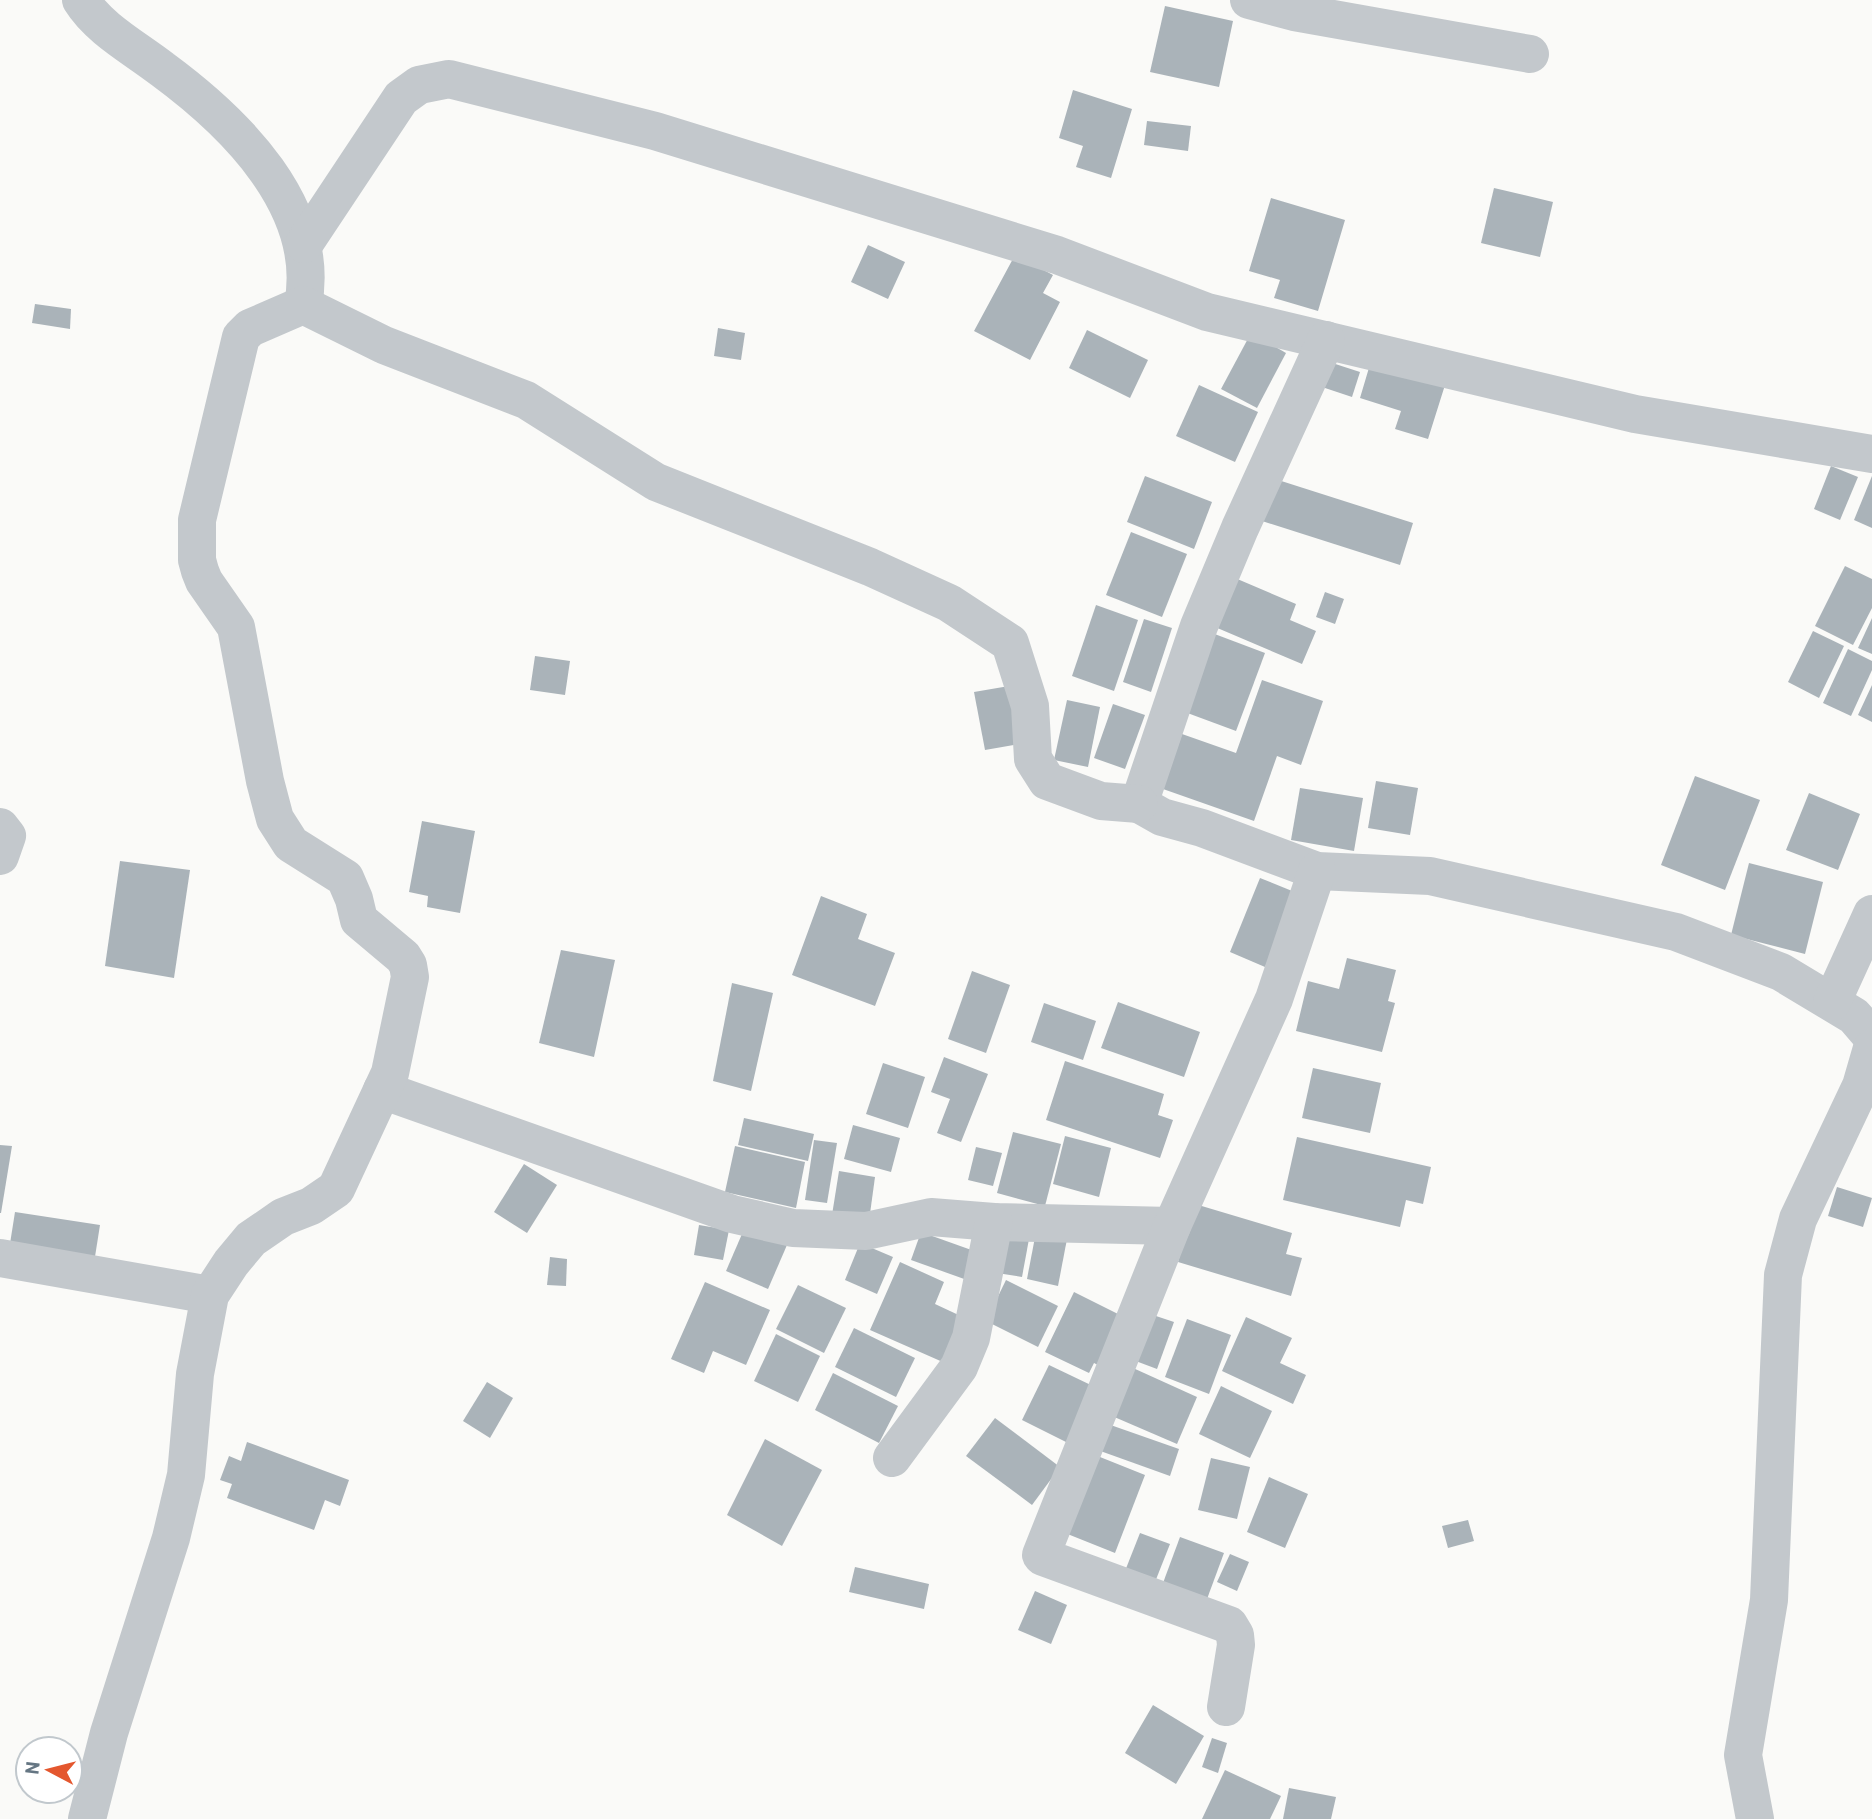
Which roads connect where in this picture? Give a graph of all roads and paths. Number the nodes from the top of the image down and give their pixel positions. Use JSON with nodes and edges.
{"nodes":[{"id":1,"x":81,"y":0,"type":"edge"},
{"id":2,"x":1249,"y":0,"type":"edge"},
{"id":3,"x":1530,"y":54,"type":"dead end"},
{"id":4,"x":304,"y":244,"type":"junction"},
{"id":5,"x":303,"y":305,"type":"junction"},
{"id":6,"x":1326,"y":340,"type":"junction"},
{"id":7,"x":1872,"y":454,"type":"edge"},
{"id":8,"x":1139,"y":804,"type":"junction"},
{"id":9,"x":0,"y":827,"type":"edge"},
{"id":10,"x":0,"y":856,"type":"edge"},
{"id":11,"x":1317,"y":871,"type":"junction"},
{"id":12,"x":1872,"y":914,"type":"edge"},
{"id":13,"x":1832,"y":1002,"type":"junction"},
{"id":14,"x":1872,"y":1037,"type":"edge"},
{"id":15,"x":1872,"y":1048,"type":"edge"},
{"id":16,"x":382,"y":1090,"type":"junction"},
{"id":17,"x":994,"y":1223,"type":"junction"},
{"id":18,"x":1172,"y":1226,"type":"junction"},
{"id":19,"x":0,"y":1258,"type":"edge"},
{"id":20,"x":210,"y":1295,"type":"junction"},
{"id":21,"x":892,"y":1458,"type":"dead end"},
{"id":22,"x":1226,"y":1707,"type":"dead end"},
{"id":23,"x":87,"y":1819,"type":"edge"},
{"id":24,"x":1755,"y":1819,"type":"edge"}],
"edges":[{"from":1,"to":4,"type":"street"},
{"from":2,"to":3,"type":"street"},
{"from":4,"to":5,"type":"street"},
{"from":4,"to":6,"type":"street"},
{"from":5,"to":8,"type":"street"},
{"from":5,"to":16,"type":"street"},
{"from":6,"to":7,"type":"street"},
{"from":6,"to":8,"type":"street"},
{"from":8,"to":11,"type":"street"},
{"from":9,"to":10,"type":"street"},
{"from":11,"to":13,"type":"street"},
{"from":11,"to":18,"type":"street"},
{"from":12,"to":13,"type":"street"},
{"from":13,"to":14,"type":"street"},
{"from":15,"to":24,"type":"street"},
{"from":16,"to":17,"type":"street"},
{"from":16,"to":20,"type":"street"},
{"from":17,"to":18,"type":"street"},
{"from":17,"to":21,"type":"street"},
{"from":18,"to":22,"type":"street"},
{"from":19,"to":20,"type":"street"},
{"from":20,"to":23,"type":"street"}]}
